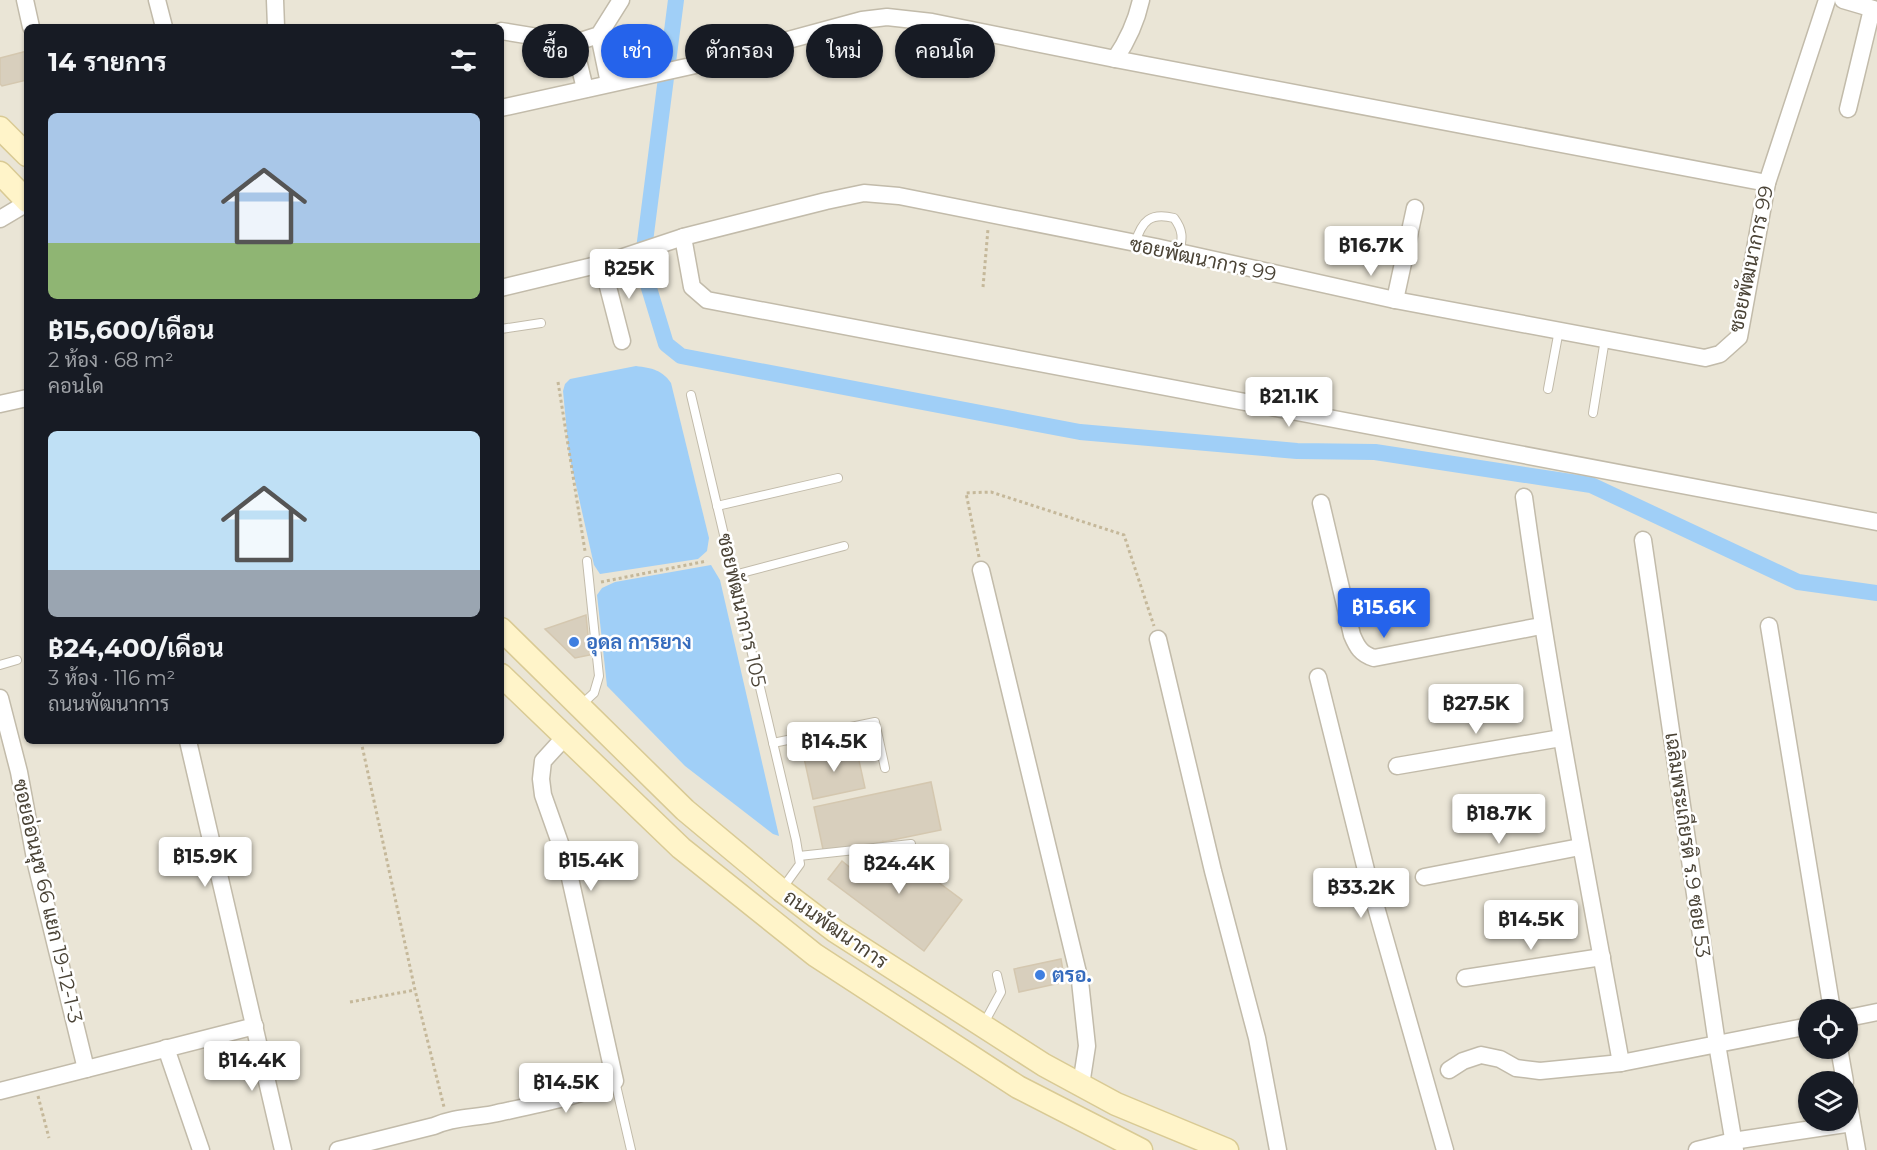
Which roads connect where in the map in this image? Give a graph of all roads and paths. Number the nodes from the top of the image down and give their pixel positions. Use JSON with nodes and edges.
{"nodes":[{"id":1,"x":24,"y":0,"type":"edge"},
{"id":2,"x":157,"y":0,"type":"edge"},
{"id":3,"x":275,"y":0,"type":"edge"},
{"id":4,"x":621,"y":0,"type":"edge"},
{"id":5,"x":1141,"y":0,"type":"edge"},
{"id":6,"x":1827,"y":0,"type":"edge"},
{"id":7,"x":1843,"y":0,"type":"edge"},
{"id":8,"x":1874,"y":10,"type":"edge"},
{"id":9,"x":30,"y":24,"type":"edge"},
{"id":10,"x":163,"y":24,"type":"edge"},
{"id":11,"x":276,"y":24,"type":"edge"},
{"id":12,"x":504,"y":31,"type":"edge"},
{"id":13,"x":522,"y":34,"type":"edge"},
{"id":14,"x":599,"y":35,"type":"junction"},
{"id":15,"x":589,"y":38,"type":"edge"},
{"id":16,"x":1115,"y":59,"type":"junction"},
{"id":17,"x":582,"y":78,"type":"edge"},
{"id":18,"x":609,"y":84,"type":"junction"},
{"id":19,"x":585,"y":89,"type":"junction"},
{"id":20,"x":504,"y":107,"type":"edge"},
{"id":21,"x":1848,"y":109,"type":"dead end"},
{"id":22,"x":0,"y":128,"type":"edge"},
{"id":23,"x":24,"y":152,"type":"edge"},
{"id":24,"x":0,"y":173,"type":"edge"},
{"id":25,"x":1767,"y":183,"type":"junction"},
{"id":26,"x":24,"y":199,"type":"edge"},
{"id":27,"x":24,"y":204,"type":"edge"},
{"id":28,"x":1415,"y":208,"type":"dead end"},
{"id":29,"x":990,"y":215,"type":"junction"},
{"id":30,"x":0,"y":219,"type":"edge"},
{"id":31,"x":683,"y":237,"type":"junction"},
{"id":32,"x":1135,"y":243,"type":"junction"},
{"id":33,"x":1178,"y":254,"type":"junction"},
{"id":34,"x":605,"y":263,"type":"junction"},
{"id":35,"x":504,"y":287,"type":"edge"},
{"id":36,"x":983,"y":287,"type":"dead end"},
{"id":37,"x":1395,"y":300,"type":"junction"},
{"id":38,"x":541,"y":323,"type":"dead end"},
{"id":39,"x":504,"y":329,"type":"edge"},
{"id":40,"x":1559,"y":330,"type":"junction"},
{"id":41,"x":1605,"y":339,"type":"junction"},
{"id":42,"x":622,"y":341,"type":"dead end"},
{"id":43,"x":558,"y":382,"type":"dead end"},
{"id":44,"x":1548,"y":389,"type":"dead end"},
{"id":45,"x":691,"y":395,"type":"dead end"},
{"id":46,"x":24,"y":399,"type":"edge"},
{"id":47,"x":0,"y":404,"type":"edge"},
{"id":48,"x":1593,"y":413,"type":"dead end"},
{"id":49,"x":838,"y":478,"type":"dead end"},
{"id":50,"x":1524,"y":497,"type":"dead end"},
{"id":51,"x":1322,"y":503,"type":"dead end"},
{"id":52,"x":717,"y":506,"type":"junction"},
{"id":53,"x":1877,"y":522,"type":"edge"},
{"id":54,"x":1642,"y":540,"type":"dead end"},
{"id":55,"x":844,"y":546,"type":"dead end"},
{"id":56,"x":587,"y":561,"type":"joint"},
{"id":57,"x":707,"y":561,"type":"dead end"},
{"id":58,"x":981,"y":570,"type":"joint"},
{"id":59,"x":734,"y":576,"type":"junction"},
{"id":60,"x":590,"y":584,"type":"junction"},
{"id":61,"x":1541,"y":626,"type":"junction"},
{"id":62,"x":1769,"y":626,"type":"dead end"},
{"id":63,"x":504,"y":632,"type":"edge"},
{"id":64,"x":1158,"y":639,"type":"joint"},
{"id":65,"x":17,"y":660,"type":"dead end"},
{"id":66,"x":0,"y":665,"type":"edge"},
{"id":67,"x":1318,"y":677,"type":"dead end"},
{"id":68,"x":504,"y":678,"type":"edge"},
{"id":69,"x":0,"y":698,"type":"edge"},
{"id":70,"x":579,"y":708,"type":"junction"},
{"id":71,"x":564,"y":738,"type":"junction"},
{"id":72,"x":1561,"y":738,"type":"junction"},
{"id":73,"x":773,"y":743,"type":"junction"},
{"id":74,"x":189,"y":744,"type":"edge"},
{"id":75,"x":362,"y":744,"type":"edge"},
{"id":76,"x":1397,"y":766,"type":"dead end"},
{"id":77,"x":885,"y":768,"type":"dead end"},
{"id":78,"x":910,"y":844,"type":"dead end"},
{"id":79,"x":1580,"y":848,"type":"junction"},
{"id":80,"x":799,"y":856,"type":"junction"},
{"id":81,"x":1424,"y":877,"type":"dead end"},
{"id":82,"x":781,"y":890,"type":"junction"},
{"id":83,"x":1602,"y":957,"type":"junction"},
{"id":84,"x":997,"y":975,"type":"dead end"},
{"id":85,"x":1465,"y":978,"type":"dead end"},
{"id":86,"x":415,"y":990,"type":"junction"},
{"id":87,"x":1830,"y":999,"type":"edge"},
{"id":88,"x":350,"y":1002,"type":"dead end"},
{"id":89,"x":1877,"y":1012,"type":"edge"},
{"id":90,"x":1858,"y":1016,"type":"edge"},
{"id":91,"x":255,"y":1026,"type":"junction"},
{"id":92,"x":983,"y":1026,"type":"junction"},
{"id":93,"x":1798,"y":1028,"type":"edge"},
{"id":94,"x":1717,"y":1044,"type":"junction"},
{"id":95,"x":166,"y":1048,"type":"junction"},
{"id":96,"x":1621,"y":1063,"type":"junction"},
{"id":97,"x":86,"y":1069,"type":"junction"},
{"id":98,"x":1449,"y":1070,"type":"dead end"},
{"id":99,"x":615,"y":1081,"type":"junction"},
{"id":100,"x":34,"y":1083,"type":"junction"},
{"id":101,"x":1081,"y":1085,"type":"junction"},
{"id":102,"x":0,"y":1091,"type":"edge"},
{"id":103,"x":447,"y":1120,"type":"junction"},
{"id":104,"x":1811,"y":1131,"type":"edge"},
{"id":105,"x":1853,"y":1131,"type":"edge"},
{"id":106,"x":49,"y":1138,"type":"dead end"},
{"id":107,"x":373,"y":1146,"type":"edge"},
{"id":108,"x":1734,"y":1146,"type":"edge"},
{"id":109,"x":201,"y":1150,"type":"edge"},
{"id":110,"x":283,"y":1150,"type":"edge"},
{"id":111,"x":338,"y":1150,"type":"edge"},
{"id":112,"x":631,"y":1150,"type":"edge"},
{"id":113,"x":1141,"y":1150,"type":"edge"},
{"id":114,"x":1227,"y":1150,"type":"edge"},
{"id":115,"x":1278,"y":1150,"type":"edge"},
{"id":116,"x":1445,"y":1150,"type":"edge"},
{"id":117,"x":1697,"y":1150,"type":"edge"},
{"id":118,"x":1857,"y":1150,"type":"edge"}],
"edges":[{"from":1,"to":9,"type":"street"},
{"from":2,"to":10,"type":"street"},
{"from":3,"to":11,"type":"street"},
{"from":4,"to":14,"type":"street"},
{"from":5,"to":16,"type":"street"},
{"from":6,"to":25,"type":"street","name":"ซอยพัฒนาการ 99"},
{"from":7,"to":8,"type":"street"},
{"from":8,"to":21,"type":"street"},
{"from":12,"to":13,"type":"street"},
{"from":14,"to":15,"type":"street"},
{"from":14,"to":18,"type":"street"},
{"from":16,"to":18,"type":"street"},
{"from":16,"to":25,"type":"street"},
{"from":17,"to":19,"type":"street"},
{"from":18,"to":19,"type":"street"},
{"from":19,"to":20,"type":"street"},
{"from":22,"to":23,"type":"main road"},
{"from":24,"to":26,"type":"main road"},
{"from":25,"to":41,"type":"street","name":"ซอยพัฒนาการ 99"},
{"from":27,"to":30,"type":"street"},
{"from":28,"to":37,"type":"street"},
{"from":29,"to":31,"type":"street","name":"ซอยพัฒนาการ 99"},
{"from":29,"to":32,"type":"street","name":"ซอยพัฒนาการ 99"},
{"from":29,"to":36,"type":"path"},
{"from":31,"to":34,"type":"street","name":"ซอยพัฒนาการ 99"},
{"from":31,"to":53,"type":"street"},
{"from":32,"to":33,"type":"street","name":"ซอยพัฒนาการ 99"},
{"from":32,"to":33,"type":"lane"},
{"from":33,"to":37,"type":"street","name":"ซอยพัฒนาการ 99"},
{"from":34,"to":35,"type":"street","name":"ซอยพัฒนาการ 99"},
{"from":34,"to":42,"type":"street"},
{"from":37,"to":40,"type":"street","name":"ซอยพัฒนาการ 99"},
{"from":38,"to":39,"type":"lane"},
{"from":40,"to":41,"type":"street","name":"ซอยพัฒนาการ 99"},
{"from":40,"to":44,"type":"lane"},
{"from":41,"to":48,"type":"lane"},
{"from":43,"to":56,"type":"path"},
{"from":45,"to":52,"type":"lane","name":"ซอยพัฒนาการ 105"},
{"from":46,"to":47,"type":"street"},
{"from":49,"to":52,"type":"lane"},
{"from":50,"to":61,"type":"street"},
{"from":51,"to":61,"type":"street"},
{"from":52,"to":59,"type":"lane","name":"ซอยพัฒนาการ 105"},
{"from":54,"to":94,"type":"street","name":"เฉลิมพระเกียรติ ร.9 ซอย 53"},
{"from":55,"to":59,"type":"lane"},
{"from":56,"to":60,"type":"lane"},
{"from":57,"to":60,"type":"path"},
{"from":58,"to":64,"type":"path"},
{"from":58,"to":101,"type":"street"},
{"from":59,"to":73,"type":"lane","name":"ซอยพัฒนาการ 105"},
{"from":60,"to":70,"type":"lane"},
{"from":61,"to":72,"type":"street"},
{"from":62,"to":87,"type":"street"},
{"from":63,"to":70,"type":"main road","name":"ถนนพัฒนาการ"},
{"from":64,"to":115,"type":"street"},
{"from":65,"to":66,"type":"lane"},
{"from":67,"to":116,"type":"street"},
{"from":68,"to":71,"type":"main road","name":"ถนนพัฒนาการ"},
{"from":69,"to":97,"type":"street","name":"ซอยอ่อนนุช 66 แยก 19-12-1-3"},
{"from":70,"to":82,"type":"main road","name":"ถนนพัฒนาการ"},
{"from":71,"to":99,"type":"street"},
{"from":71,"to":113,"type":"main road","name":"ถนนพัฒนาการ"},
{"from":72,"to":76,"type":"street"},
{"from":72,"to":79,"type":"street"},
{"from":73,"to":77,"type":"lane"},
{"from":73,"to":80,"type":"lane","name":"ซอยพัฒนาการ 105"},
{"from":74,"to":91,"type":"street"},
{"from":75,"to":86,"type":"path"},
{"from":78,"to":80,"type":"lane"},
{"from":79,"to":81,"type":"street"},
{"from":79,"to":83,"type":"street"},
{"from":80,"to":82,"type":"lane"},
{"from":82,"to":92,"type":"main road","name":"ถนนพัฒนาการ"},
{"from":83,"to":85,"type":"street"},
{"from":83,"to":96,"type":"street"},
{"from":84,"to":92,"type":"lane"},
{"from":86,"to":88,"type":"path"},
{"from":86,"to":103,"type":"path"},
{"from":89,"to":90,"type":"street"},
{"from":91,"to":95,"type":"street"},
{"from":91,"to":110,"type":"street"},
{"from":92,"to":101,"type":"main road","name":"ถนนพัฒนาการ"},
{"from":93,"to":94,"type":"street"},
{"from":94,"to":96,"type":"street"},
{"from":94,"to":108,"type":"street","name":"เฉลิมพระเกียรติ ร.9 ซอย 53"},
{"from":95,"to":97,"type":"street"},
{"from":95,"to":109,"type":"street"},
{"from":96,"to":98,"type":"street"},
{"from":97,"to":100,"type":"street"},
{"from":99,"to":103,"type":"street"},
{"from":99,"to":112,"type":"lane"},
{"from":100,"to":102,"type":"street"},
{"from":100,"to":106,"type":"path"},
{"from":101,"to":114,"type":"main road","name":"ถนนพัฒนาการ"},
{"from":103,"to":107,"type":"street"},
{"from":104,"to":108,"type":"street"},
{"from":105,"to":118,"type":"street"},
{"from":107,"to":111,"type":"street"},
{"from":108,"to":117,"type":"street"}]}
